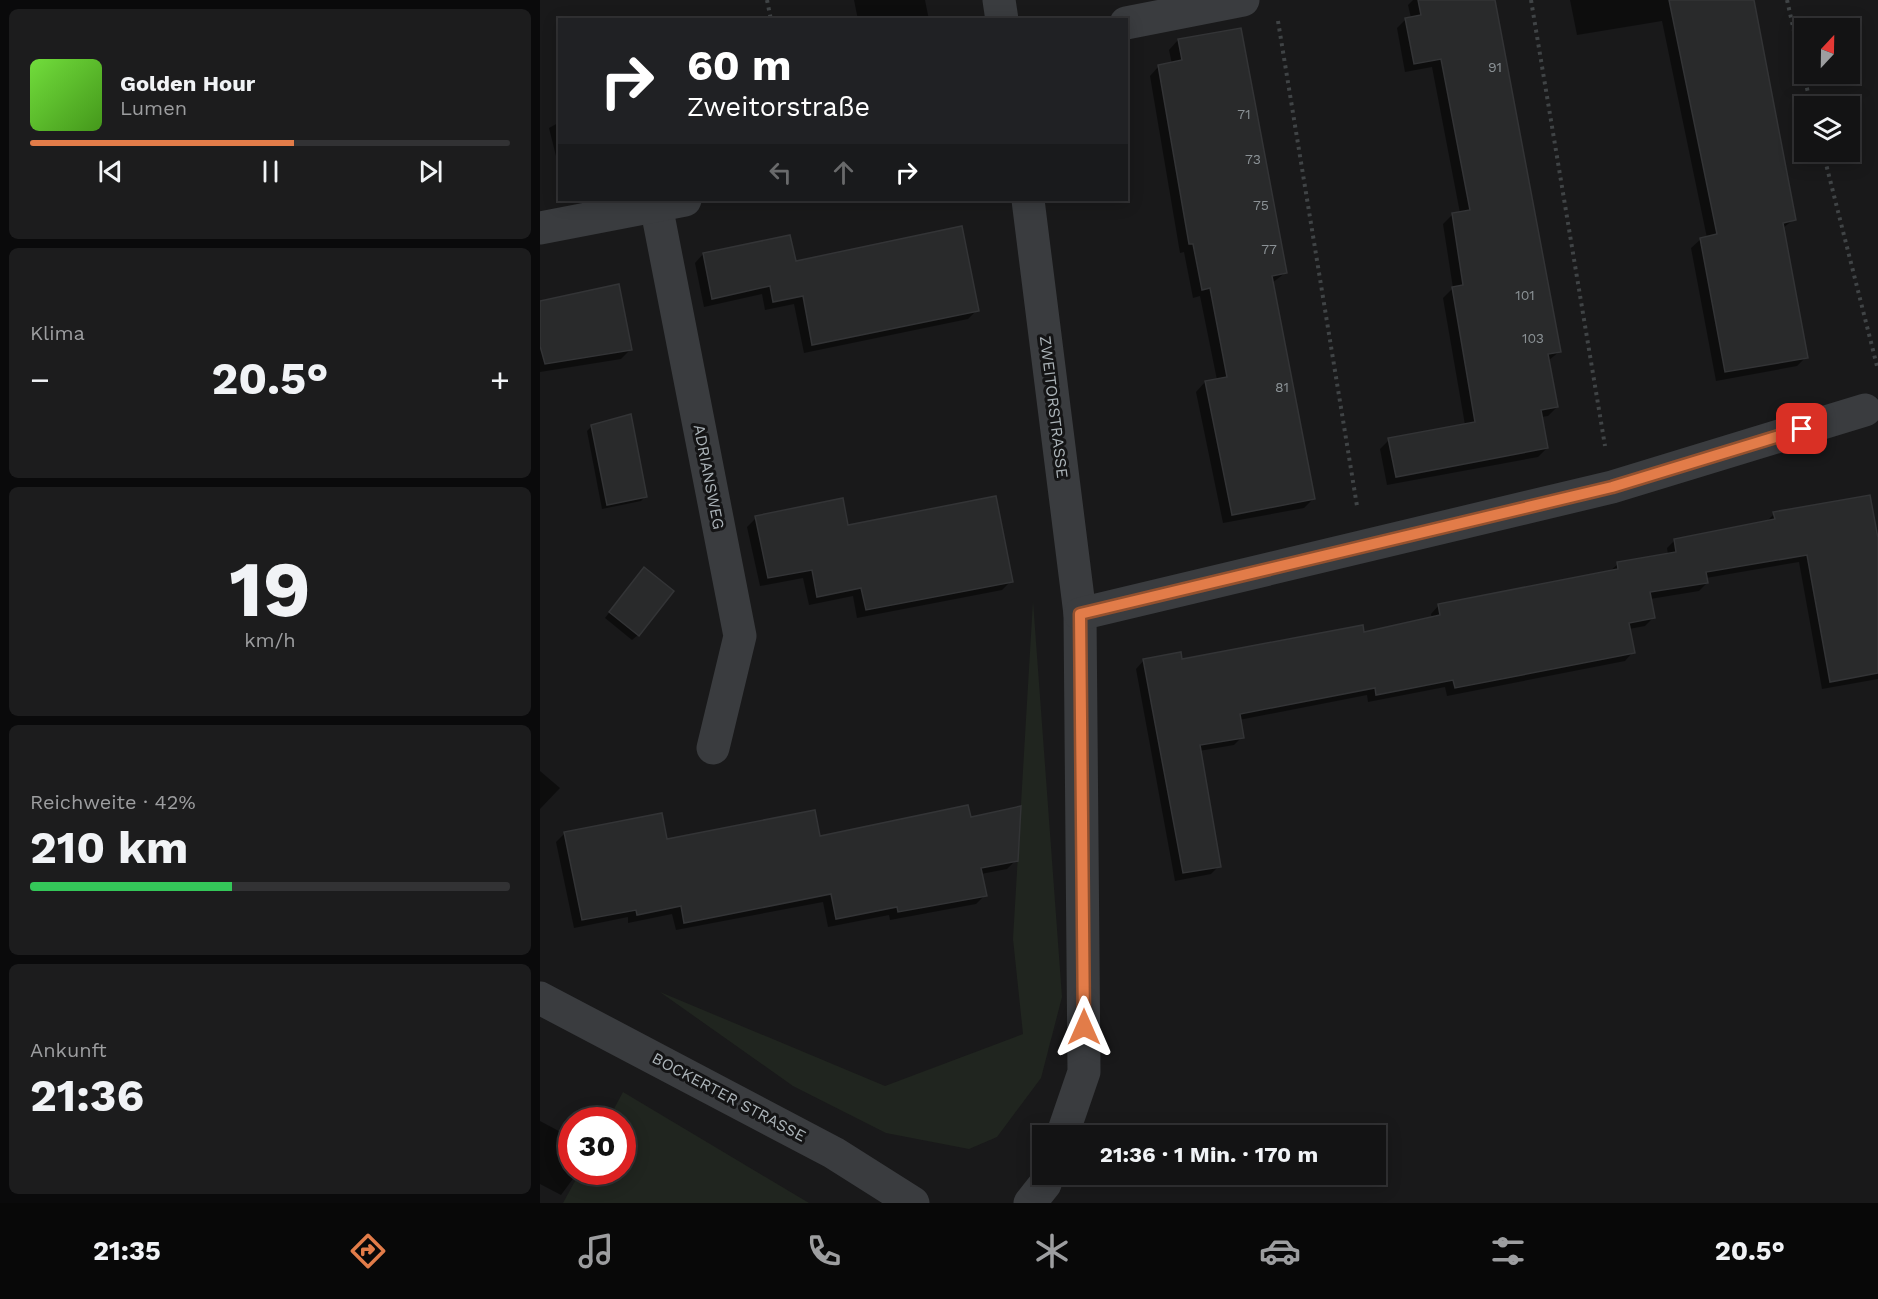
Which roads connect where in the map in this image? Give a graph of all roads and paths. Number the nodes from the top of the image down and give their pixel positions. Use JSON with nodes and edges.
{"nodes":[{"id":1,"x":767,"y":0,"type":"edge"},
{"id":2,"x":999,"y":0,"type":"edge"},
{"id":3,"x":1243,"y":0,"type":"edge"},
{"id":4,"x":1531,"y":0,"type":"edge"},
{"id":5,"x":1787,"y":0,"type":"edge"},
{"id":6,"x":1276,"y":12,"type":"dead end"},
{"id":7,"x":771,"y":18,"type":"edge"},
{"id":8,"x":1002,"y":18,"type":"edge"},
{"id":9,"x":1128,"y":23,"type":"edge"},
{"id":10,"x":1809,"y":96,"type":"edge"},
{"id":11,"x":1826,"y":162,"type":"edge"},
{"id":12,"x":1028,"y":201,"type":"edge"},
{"id":13,"x":671,"y":202,"type":"edge"},
{"id":14,"x":540,"y":228,"type":"edge"},
{"id":15,"x":1878,"y":370,"type":"edge"},
{"id":16,"x":1865,"y":410,"type":"dead end"},
{"id":17,"x":1612,"y":487,"type":"junction"},
{"id":18,"x":1364,"y":548,"type":"junction"},
{"id":19,"x":1080,"y":614,"type":"junction"},
{"id":20,"x":713,"y":748,"type":"dead end"},
{"id":21,"x":540,"y":998,"type":"edge"},
{"id":22,"x":1066,"y":1125,"type":"edge"},
{"id":23,"x":1044,"y":1185,"type":"edge"},
{"id":24,"x":913,"y":1203,"type":"edge"},
{"id":25,"x":1030,"y":1203,"type":"edge"}],
"edges":[{"from":1,"to":7,"type":"path"},
{"from":2,"to":8,"type":"street"},
{"from":3,"to":9,"type":"street"},
{"from":4,"to":17,"type":"path"},
{"from":5,"to":10,"type":"path"},
{"from":6,"to":18,"type":"path"},
{"from":11,"to":15,"type":"path"},
{"from":12,"to":19,"type":"street","name":"ZWEITORSTRASSE"},
{"from":13,"to":14,"type":"street","name":"ADRIANSWEG"},
{"from":13,"to":20,"type":"street","name":"ADRIANSWEG"},
{"from":16,"to":17,"type":"street"},
{"from":17,"to":18,"type":"street"},
{"from":18,"to":19,"type":"street"},
{"from":19,"to":22,"type":"street","name":"ZWEITORSTRASSE"},
{"from":21,"to":24,"type":"street","name":"BOCKERTER STRASSE"},
{"from":23,"to":25,"type":"street"}]}
